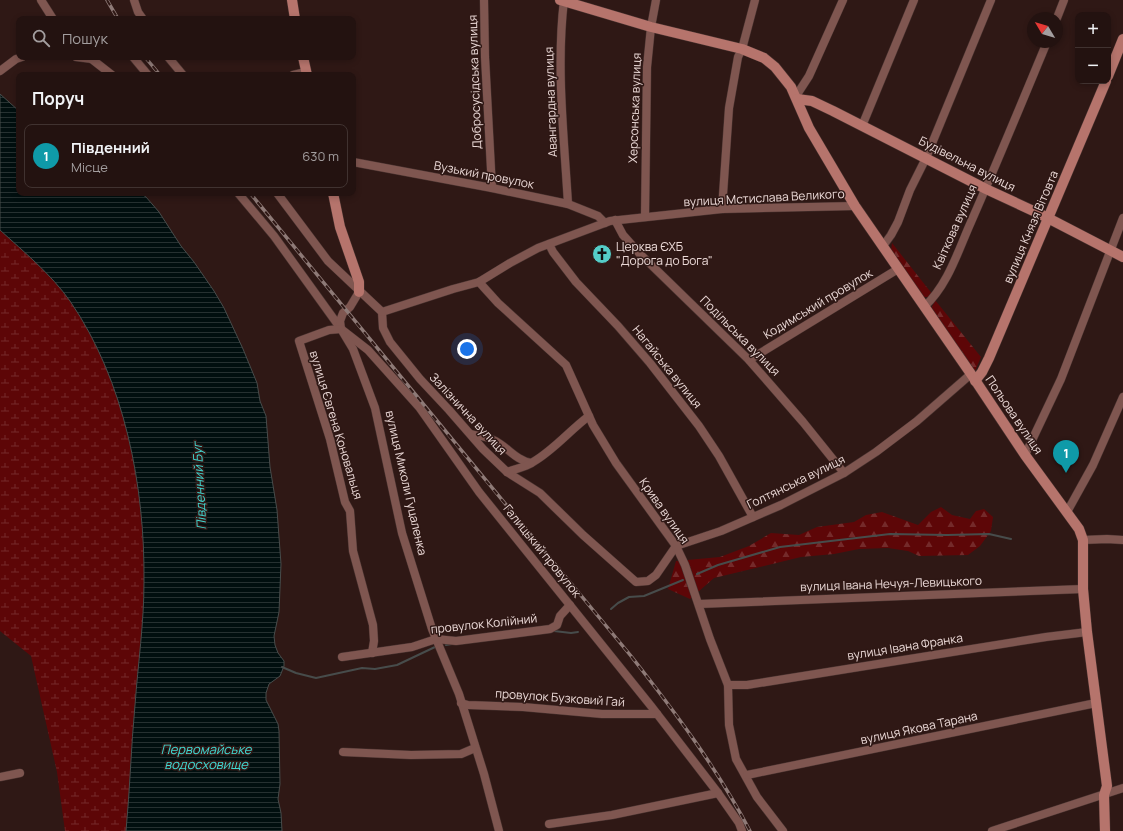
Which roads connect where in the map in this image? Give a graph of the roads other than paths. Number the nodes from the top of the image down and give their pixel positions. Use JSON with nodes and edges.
{"nodes":[{"id":1,"x":41,"y":0,"type":"edge"},
{"id":2,"x":134,"y":0,"type":"edge"},
{"id":3,"x":292,"y":0,"type":"edge"},
{"id":4,"x":484,"y":0,"type":"edge"},
{"id":5,"x":562,"y":0,"type":"edge"},
{"id":6,"x":656,"y":0,"type":"edge"},
{"id":7,"x":755,"y":0,"type":"edge"},
{"id":8,"x":843,"y":0,"type":"edge"},
{"id":9,"x":914,"y":0,"type":"edge"},
{"id":10,"x":991,"y":0,"type":"edge"},
{"id":11,"x":1064,"y":0,"type":"edge"},
{"id":12,"x":1059,"y":12,"type":"edge"},
{"id":13,"x":51,"y":16,"type":"edge"},
{"id":14,"x":141,"y":16,"type":"edge"},
{"id":15,"x":295,"y":16,"type":"edge"},
{"id":16,"x":651,"y":27,"type":"junction"},
{"id":17,"x":1123,"y":39,"type":"edge"},
{"id":18,"x":1044,"y":48,"type":"edge"},
{"id":19,"x":742,"y":49,"type":"junction"},
{"id":20,"x":16,"y":59,"type":"edge"},
{"id":21,"x":93,"y":60,"type":"edge"},
{"id":22,"x":136,"y":60,"type":"edge"},
{"id":23,"x":170,"y":60,"type":"edge"},
{"id":24,"x":304,"y":60,"type":"edge"},
{"id":25,"x":1111,"y":69,"type":"edge"},
{"id":26,"x":0,"y":71,"type":"edge"},
{"id":27,"x":108,"y":72,"type":"edge"},
{"id":28,"x":146,"y":72,"type":"edge"},
{"id":29,"x":180,"y":72,"type":"edge"},
{"id":30,"x":306,"y":72,"type":"edge"},
{"id":31,"x":1105,"y":84,"type":"edge"},
{"id":32,"x":796,"y":98,"type":"junction"},
{"id":33,"x":862,"y":126,"type":"junction"},
{"id":34,"x":926,"y":158,"type":"junction"},
{"id":35,"x":356,"y":163,"type":"edge"},
{"id":36,"x":492,"y":188,"type":"junction"},
{"id":37,"x":986,"y":188,"type":"junction"},
{"id":38,"x":241,"y":196,"type":"edge"},
{"id":39,"x":279,"y":196,"type":"edge"},
{"id":40,"x":335,"y":196,"type":"edge"},
{"id":41,"x":568,"y":204,"type":"junction"},
{"id":42,"x":855,"y":206,"type":"junction"},
{"id":43,"x":722,"y":209,"type":"junction"},
{"id":44,"x":645,"y":217,"type":"junction"},
{"id":45,"x":1123,"y":218,"type":"edge"},
{"id":46,"x":1049,"y":219,"type":"junction"},
{"id":47,"x":615,"y":220,"type":"junction"},
{"id":48,"x":605,"y":222,"type":"junction"},
{"id":49,"x":549,"y":244,"type":"junction"},
{"id":50,"x":883,"y":246,"type":"junction"},
{"id":51,"x":1110,"y":250,"type":"junction"},
{"id":52,"x":1123,"y":257,"type":"edge"},
{"id":53,"x":898,"y":269,"type":"junction"},
{"id":54,"x":479,"y":282,"type":"junction"},
{"id":55,"x":360,"y":292,"type":"junction"},
{"id":56,"x":924,"y":307,"type":"junction"},
{"id":57,"x":382,"y":312,"type":"junction"},
{"id":58,"x":341,"y":329,"type":"junction"},
{"id":59,"x":750,"y":360,"type":"junction"},
{"id":60,"x":973,"y":378,"type":"junction"},
{"id":61,"x":1123,"y":397,"type":"edge"},
{"id":62,"x":589,"y":416,"type":"junction"},
{"id":63,"x":470,"y":433,"type":"junction"},
{"id":64,"x":1025,"y":455,"type":"junction"},
{"id":65,"x":532,"y":463,"type":"junction"},
{"id":66,"x":507,"y":472,"type":"junction"},
{"id":67,"x":844,"y":473,"type":"junction"},
{"id":68,"x":1067,"y":512,"type":"junction"},
{"id":69,"x":753,"y":516,"type":"junction"},
{"id":70,"x":1083,"y":540,"type":"junction"},
{"id":71,"x":1123,"y":540,"type":"edge"},
{"id":72,"x":676,"y":546,"type":"junction"},
{"id":73,"x":1084,"y":589,"type":"junction"},
{"id":74,"x":699,"y":604,"type":"junction"},
{"id":75,"x":570,"y":605,"type":"junction"},
{"id":76,"x":1087,"y":632,"type":"junction"},
{"id":77,"x":436,"y":639,"type":"junction"},
{"id":78,"x":372,"y":653,"type":"junction"},
{"id":79,"x":342,"y":657,"type":"dead end"},
{"id":80,"x":728,"y":685,"type":"junction"},
{"id":81,"x":461,"y":703,"type":"junction"},
{"id":82,"x":1096,"y":703,"type":"junction"},
{"id":83,"x":657,"y":714,"type":"junction"},
{"id":84,"x":475,"y":748,"type":"junction"},
{"id":85,"x":343,"y":752,"type":"dead end"},
{"id":86,"x":20,"y":773,"type":"dead end"},
{"id":87,"x":747,"y":776,"type":"junction"},
{"id":88,"x":0,"y":777,"type":"edge"},
{"id":89,"x":1123,"y":788,"type":"edge"},
{"id":90,"x":718,"y":793,"type":"junction"},
{"id":91,"x":1104,"y":795,"type":"junction"},
{"id":92,"x":549,"y":824,"type":"dead end"},
{"id":93,"x":499,"y":831,"type":"edge"},
{"id":94,"x":742,"y":831,"type":"edge"},
{"id":95,"x":783,"y":831,"type":"edge"},
{"id":96,"x":992,"y":831,"type":"edge"},
{"id":97,"x":1105,"y":831,"type":"edge"}],
"edges":[{"from":1,"to":13,"type":"street"},
{"from":2,"to":14,"type":"street"},
{"from":3,"to":15,"type":"street"},
{"from":4,"to":36,"type":"street","name":"Добросусідська вулиця"},
{"from":5,"to":16,"type":"street"},
{"from":5,"to":41,"type":"street","name":"Авангардна вулиця"},
{"from":6,"to":16,"type":"street","name":"Херсонська вулиця"},
{"from":7,"to":19,"type":"street"},
{"from":8,"to":32,"type":"street"},
{"from":9,"to":33,"type":"street"},
{"from":10,"to":34,"type":"street"},
{"from":11,"to":12,"type":"street"},
{"from":16,"to":19,"type":"street"},
{"from":16,"to":44,"type":"street","name":"Херсонська вулиця"},
{"from":17,"to":25,"type":"street"},
{"from":18,"to":37,"type":"street","name":"Квіткова вулиця"},
{"from":19,"to":32,"type":"street"},
{"from":19,"to":43,"type":"street"},
{"from":20,"to":26,"type":"street"},
{"from":21,"to":27,"type":"street"},
{"from":22,"to":28,"type":"street"},
{"from":23,"to":29,"type":"street"},
{"from":24,"to":30,"type":"street"},
{"from":31,"to":46,"type":"street","name":"вулиця Князя Вітовта"},
{"from":32,"to":33,"type":"street","name":"Будівельна вулиця"},
{"from":32,"to":42,"type":"street","name":"Польова вулиця"},
{"from":33,"to":34,"type":"street","name":"Будівельна вулиця"},
{"from":34,"to":37,"type":"street","name":"Будівельна вулиця"},
{"from":34,"to":50,"type":"street"},
{"from":35,"to":36,"type":"street","name":"Вузький провулок"},
{"from":36,"to":41,"type":"street","name":"Вузький провулок"},
{"from":37,"to":46,"type":"street","name":"Будівельна вулиця"},
{"from":37,"to":56,"type":"street","name":"Квіткова вулиця"},
{"from":38,"to":58,"type":"street"},
{"from":39,"to":55,"type":"street"},
{"from":40,"to":55,"type":"street"},
{"from":41,"to":48,"type":"street","name":"Вузький провулок"},
{"from":42,"to":43,"type":"street","name":"вулиця Мстислава Великого"},
{"from":42,"to":50,"type":"street","name":"Польова вулиця"},
{"from":43,"to":44,"type":"street","name":"вулиця Мстислава Великого"},
{"from":44,"to":47,"type":"street","name":"вулиця Мстислава Великого"},
{"from":45,"to":51,"type":"street"},
{"from":46,"to":51,"type":"street","name":"Будівельна вулиця"},
{"from":46,"to":60,"type":"street","name":"вулиця Князя Вітовта"},
{"from":47,"to":48,"type":"street","name":"вулиця Мстислава Великого"},
{"from":47,"to":59,"type":"street","name":"Подільська вулиця"},
{"from":48,"to":49,"type":"street","name":"вулиця Мстислава Великого"},
{"from":49,"to":54,"type":"street","name":"вулиця Мстислава Великого"},
{"from":49,"to":69,"type":"street","name":"Нагайська вулиця"},
{"from":50,"to":53,"type":"street","name":"Польова вулиця"},
{"from":51,"to":52,"type":"street","name":"Будівельна вулиця"},
{"from":51,"to":64,"type":"street"},
{"from":53,"to":56,"type":"street","name":"Польова вулиця"},
{"from":53,"to":59,"type":"street","name":"Кодимський провулок"},
{"from":54,"to":57,"type":"street","name":"вулиця Мстислава Великого"},
{"from":54,"to":62,"type":"street","name":"Крива вулиця"},
{"from":55,"to":57,"type":"street"},
{"from":55,"to":58,"type":"street"},
{"from":56,"to":60,"type":"street","name":"Польова вулиця"},
{"from":57,"to":63,"type":"street","name":"Залізнична вулиця"},
{"from":58,"to":75,"type":"street","name":"Галицький провулок"},
{"from":58,"to":77,"type":"street","name":"вулиця Миколи Гуцаленка"},
{"from":58,"to":78,"type":"street","name":"вулиця Євгена Коновальця"},
{"from":59,"to":67,"type":"street","name":"Подільська вулиця"},
{"from":60,"to":64,"type":"street","name":"Польова вулиця"},
{"from":60,"to":67,"type":"street","name":"Голтянська вулиця"},
{"from":61,"to":68,"type":"street"},
{"from":62,"to":65,"type":"street"},
{"from":62,"to":72,"type":"street","name":"Крива вулиця"},
{"from":63,"to":65,"type":"street"},
{"from":63,"to":66,"type":"street","name":"Залізнична вулиця"},
{"from":64,"to":68,"type":"street","name":"Польова вулиця"},
{"from":65,"to":66,"type":"street"},
{"from":66,"to":72,"type":"street","name":"Залізнична вулиця"},
{"from":67,"to":69,"type":"street","name":"Голтянська вулиця"},
{"from":68,"to":70,"type":"street","name":"Польова вулиця"},
{"from":69,"to":72,"type":"street","name":"Голтянська вулиця"},
{"from":70,"to":71,"type":"street"},
{"from":70,"to":73,"type":"street","name":"Польова вулиця"},
{"from":72,"to":74,"type":"street","name":"Крива вулиця"},
{"from":73,"to":74,"type":"street","name":"вулиця Івана Нечуя-Левицького"},
{"from":73,"to":76,"type":"street","name":"Польова вулиця"},
{"from":74,"to":80,"type":"street","name":"Крива вулиця"},
{"from":75,"to":77,"type":"street","name":"провулок Колійний"},
{"from":75,"to":83,"type":"street","name":"Галицький провулок"},
{"from":76,"to":80,"type":"street","name":"вулиця Івана Франка"},
{"from":76,"to":82,"type":"street","name":"Польова вулиця"},
{"from":77,"to":78,"type":"street","name":"провулок Колійний"},
{"from":77,"to":81,"type":"street","name":"вулиця Миколи Гуцаленка"},
{"from":78,"to":79,"type":"street","name":"провулок Колійний"},
{"from":80,"to":87,"type":"street","name":"Крива вулиця"},
{"from":81,"to":83,"type":"street","name":"провулок Бузковий Гай"},
{"from":81,"to":84,"type":"street","name":"вулиця Миколи Гуцаленка"},
{"from":82,"to":87,"type":"street","name":"вулиця Якова Тарана"},
{"from":82,"to":91,"type":"street","name":"Польова вулиця"},
{"from":83,"to":90,"type":"street","name":"Галицький провулок"},
{"from":84,"to":85,"type":"street"},
{"from":84,"to":93,"type":"street","name":"вулиця Миколи Гуцаленка"},
{"from":86,"to":88,"type":"street"},
{"from":87,"to":95,"type":"street","name":"Крива вулиця"},
{"from":89,"to":91,"type":"street"},
{"from":90,"to":92,"type":"street"},
{"from":90,"to":94,"type":"street","name":"Галицький провулок"},
{"from":91,"to":96,"type":"street"},
{"from":91,"to":97,"type":"street","name":"Польова вулиця"}]}
